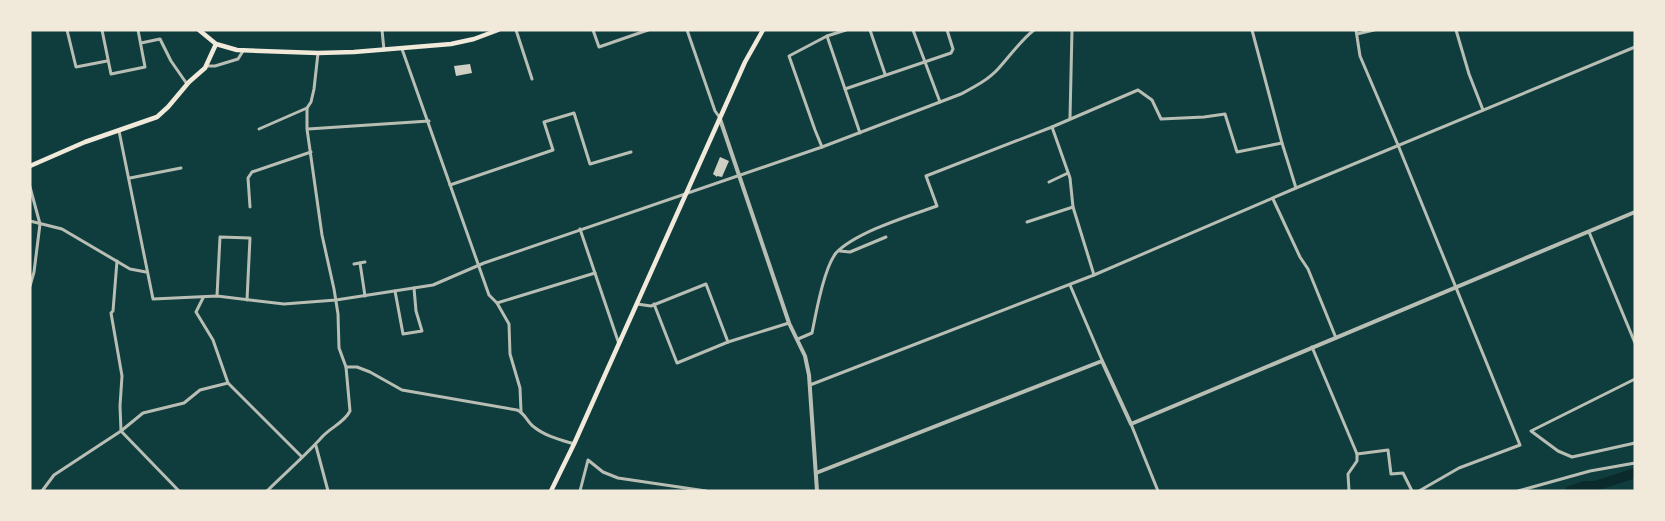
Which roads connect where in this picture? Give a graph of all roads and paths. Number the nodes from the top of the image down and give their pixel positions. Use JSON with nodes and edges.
{"nodes":[{"id":1,"x":67,"y":30,"type":"edge"},
{"id":2,"x":102,"y":30,"type":"edge"},
{"id":3,"x":138,"y":30,"type":"edge"},
{"id":4,"x":199,"y":30,"type":"edge"},
{"id":5,"x":382,"y":30,"type":"edge"},
{"id":6,"x":498,"y":30,"type":"edge"},
{"id":7,"x":516,"y":30,"type":"edge"},
{"id":8,"x":593,"y":30,"type":"edge"},
{"id":9,"x":648,"y":30,"type":"edge"},
{"id":10,"x":687,"y":30,"type":"edge"},
{"id":11,"x":763,"y":30,"type":"edge"},
{"id":12,"x":846,"y":30,"type":"edge"},
{"id":13,"x":870,"y":30,"type":"edge"},
{"id":14,"x":913,"y":30,"type":"edge"},
{"id":15,"x":947,"y":30,"type":"edge"},
{"id":16,"x":1026,"y":30,"type":"edge"},
{"id":17,"x":1034,"y":30,"type":"edge"},
{"id":18,"x":1072,"y":30,"type":"edge"},
{"id":19,"x":1252,"y":30,"type":"edge"},
{"id":20,"x":1374,"y":30,"type":"edge"},
{"id":21,"x":1456,"y":30,"type":"edge"},
{"id":22,"x":1357,"y":32,"type":"edge"},
{"id":23,"x":827,"y":36,"type":"junction"},
{"id":24,"x":1027,"y":36,"type":"junction"},
{"id":25,"x":141,"y":43,"type":"junction"},
{"id":26,"x":216,"y":44,"type":"junction"},
{"id":27,"x":1635,"y":47,"type":"edge"},
{"id":28,"x":402,"y":49,"type":"junction"},
{"id":29,"x":384,"y":50,"type":"junction"},
{"id":30,"x":243,"y":51,"type":"junction"},
{"id":31,"x":318,"y":53,"type":"junction"},
{"id":32,"x":108,"y":60,"type":"junction"},
{"id":33,"x":925,"y":61,"type":"junction"},
{"id":34,"x":206,"y":66,"type":"junction"},
{"id":35,"x":885,"y":75,"type":"junction"},
{"id":36,"x":532,"y":79,"type":"dead end"},
{"id":37,"x":187,"y":84,"type":"junction"},
{"id":38,"x":845,"y":89,"type":"junction"},
{"id":39,"x":940,"y":102,"type":"junction"},
{"id":40,"x":307,"y":108,"type":"junction"},
{"id":41,"x":1483,"y":110,"type":"junction"},
{"id":42,"x":720,"y":118,"type":"junction"},
{"id":43,"x":1070,"y":119,"type":"junction"},
{"id":44,"x":429,"y":121,"type":"junction"},
{"id":45,"x":1052,"y":127,"type":"junction"},
{"id":46,"x":259,"y":129,"type":"dead end"},
{"id":47,"x":308,"y":129,"type":"junction"},
{"id":48,"x":119,"y":130,"type":"junction"},
{"id":49,"x":860,"y":133,"type":"junction"},
{"id":50,"x":1282,"y":143,"type":"junction"},
{"id":51,"x":1398,"y":145,"type":"junction"},
{"id":52,"x":822,"y":147,"type":"junction"},
{"id":53,"x":311,"y":152,"type":"junction"},
{"id":54,"x":632,"y":152,"type":"dead end"},
{"id":55,"x":30,"y":166,"type":"edge"},
{"id":56,"x":181,"y":168,"type":"dead end"},
{"id":57,"x":1068,"y":173,"type":"junction"},
{"id":58,"x":738,"y":176,"type":"junction"},
{"id":59,"x":130,"y":178,"type":"junction"},
{"id":60,"x":1049,"y":182,"type":"dead end"},
{"id":61,"x":450,"y":185,"type":"junction"},
{"id":62,"x":30,"y":187,"type":"edge"},
{"id":63,"x":1296,"y":188,"type":"junction"},
{"id":64,"x":687,"y":194,"type":"junction"},
{"id":65,"x":1273,"y":199,"type":"junction"},
{"id":66,"x":250,"y":207,"type":"dead end"},
{"id":67,"x":1073,"y":207,"type":"junction"},
{"id":68,"x":1635,"y":212,"type":"edge"},
{"id":69,"x":30,"y":221,"type":"edge"},
{"id":70,"x":1027,"y":222,"type":"dead end"},
{"id":71,"x":40,"y":224,"type":"junction"},
{"id":72,"x":580,"y":229,"type":"junction"},
{"id":73,"x":1589,"y":232,"type":"junction"},
{"id":74,"x":886,"y":237,"type":"dead end"},
{"id":75,"x":840,"y":251,"type":"junction"},
{"id":76,"x":117,"y":261,"type":"junction"},
{"id":77,"x":365,"y":262,"type":"dead end"},
{"id":78,"x":360,"y":263,"type":"junction"},
{"id":79,"x":354,"y":264,"type":"dead end"},
{"id":80,"x":478,"y":265,"type":"junction"},
{"id":81,"x":146,"y":272,"type":"junction"},
{"id":82,"x":595,"y":273,"type":"junction"},
{"id":83,"x":1094,"y":275,"type":"junction"},
{"id":84,"x":1070,"y":285,"type":"junction"},
{"id":85,"x":30,"y":286,"type":"edge"},
{"id":86,"x":1456,"y":286,"type":"junction"},
{"id":87,"x":414,"y":288,"type":"junction"},
{"id":88,"x":395,"y":291,"type":"junction"},
{"id":89,"x":217,"y":296,"type":"junction"},
{"id":90,"x":365,"y":296,"type":"junction"},
{"id":91,"x":204,"y":297,"type":"junction"},
{"id":92,"x":247,"y":300,"type":"junction"},
{"id":93,"x":336,"y":300,"type":"junction"},
{"id":94,"x":497,"y":303,"type":"junction"},
{"id":95,"x":637,"y":304,"type":"junction"},
{"id":96,"x":654,"y":304,"type":"junction"},
{"id":97,"x":789,"y":323,"type":"junction"},
{"id":98,"x":1336,"y":338,"type":"junction"},
{"id":99,"x":798,"y":339,"type":"junction"},
{"id":100,"x":728,"y":342,"type":"junction"},
{"id":101,"x":1635,"y":343,"type":"edge"},
{"id":102,"x":619,"y":344,"type":"junction"},
{"id":103,"x":1312,"y":347,"type":"junction"},
{"id":104,"x":1102,"y":361,"type":"junction"},
{"id":105,"x":346,"y":367,"type":"junction"},
{"id":106,"x":1635,"y":379,"type":"edge"},
{"id":107,"x":228,"y":383,"type":"junction"},
{"id":108,"x":810,"y":385,"type":"junction"},
{"id":109,"x":521,"y":411,"type":"junction"},
{"id":110,"x":1131,"y":424,"type":"junction"},
{"id":111,"x":121,"y":431,"type":"junction"},
{"id":112,"x":1635,"y":442,"type":"edge"},
{"id":113,"x":574,"y":444,"type":"junction"},
{"id":114,"x":316,"y":446,"type":"junction"},
{"id":115,"x":1358,"y":454,"type":"junction"},
{"id":116,"x":302,"y":457,"type":"junction"},
{"id":117,"x":1635,"y":463,"type":"edge"},
{"id":118,"x":816,"y":473,"type":"junction"},
{"id":119,"x":42,"y":491,"type":"edge"},
{"id":120,"x":179,"y":491,"type":"edge"},
{"id":121,"x":267,"y":491,"type":"edge"},
{"id":122,"x":328,"y":491,"type":"edge"},
{"id":123,"x":551,"y":491,"type":"edge"},
{"id":124,"x":580,"y":491,"type":"edge"},
{"id":125,"x":706,"y":491,"type":"edge"},
{"id":126,"x":817,"y":491,"type":"edge"},
{"id":127,"x":1158,"y":491,"type":"edge"},
{"id":128,"x":1349,"y":491,"type":"edge"},
{"id":129,"x":1412,"y":491,"type":"edge"},
{"id":130,"x":1419,"y":491,"type":"edge"},
{"id":131,"x":1518,"y":491,"type":"edge"}],
"edges":[{"from":1,"to":32,"type":"street"},
{"from":2,"to":32,"type":"street"},
{"from":3,"to":25,"type":"street"},
{"from":4,"to":26,"type":"main road"},
{"from":5,"to":29,"type":"street"},
{"from":6,"to":28,"type":"main road"},
{"from":7,"to":36,"type":"street"},
{"from":8,"to":9,"type":"street"},
{"from":10,"to":42,"type":"street"},
{"from":11,"to":42,"type":"main road"},
{"from":12,"to":23,"type":"street"},
{"from":13,"to":35,"type":"street"},
{"from":14,"to":33,"type":"street"},
{"from":15,"to":33,"type":"street"},
{"from":16,"to":24,"type":"street"},
{"from":17,"to":24,"type":"street"},
{"from":18,"to":43,"type":"street"},
{"from":19,"to":50,"type":"street"},
{"from":20,"to":22,"type":"street"},
{"from":21,"to":41,"type":"street"},
{"from":22,"to":51,"type":"street"},
{"from":23,"to":38,"type":"street"},
{"from":23,"to":52,"type":"street"},
{"from":24,"to":39,"type":"street"},
{"from":25,"to":32,"type":"street"},
{"from":25,"to":37,"type":"street"},
{"from":26,"to":30,"type":"main road"},
{"from":26,"to":34,"type":"main road"},
{"from":27,"to":41,"type":"street"},
{"from":28,"to":29,"type":"main road"},
{"from":28,"to":44,"type":"street"},
{"from":29,"to":31,"type":"main road"},
{"from":30,"to":31,"type":"main road"},
{"from":30,"to":34,"type":"street"},
{"from":31,"to":40,"type":"street"},
{"from":33,"to":35,"type":"street"},
{"from":33,"to":39,"type":"street"},
{"from":34,"to":37,"type":"main road"},
{"from":35,"to":38,"type":"street"},
{"from":37,"to":48,"type":"main road"},
{"from":38,"to":49,"type":"street"},
{"from":39,"to":49,"type":"street"},
{"from":40,"to":46,"type":"street"},
{"from":40,"to":47,"type":"street"},
{"from":41,"to":51,"type":"street"},
{"from":42,"to":58,"type":"street"},
{"from":42,"to":64,"type":"main road"},
{"from":43,"to":45,"type":"street"},
{"from":43,"to":50,"type":"street"},
{"from":44,"to":47,"type":"street"},
{"from":44,"to":61,"type":"street"},
{"from":45,"to":57,"type":"street"},
{"from":45,"to":75,"type":"street"},
{"from":47,"to":53,"type":"street"},
{"from":48,"to":55,"type":"main road"},
{"from":48,"to":59,"type":"street"},
{"from":49,"to":52,"type":"street"},
{"from":50,"to":63,"type":"street"},
{"from":51,"to":63,"type":"street"},
{"from":51,"to":86,"type":"street"},
{"from":52,"to":58,"type":"street"},
{"from":53,"to":66,"type":"street"},
{"from":53,"to":93,"type":"street"},
{"from":54,"to":61,"type":"street"},
{"from":56,"to":59,"type":"street"},
{"from":57,"to":60,"type":"street"},
{"from":57,"to":67,"type":"street"},
{"from":58,"to":64,"type":"street"},
{"from":58,"to":97,"type":"street"},
{"from":59,"to":81,"type":"street"},
{"from":61,"to":80,"type":"street"},
{"from":62,"to":71,"type":"street"},
{"from":63,"to":65,"type":"street"},
{"from":64,"to":72,"type":"street"},
{"from":64,"to":95,"type":"main road"},
{"from":65,"to":83,"type":"street"},
{"from":65,"to":98,"type":"street"},
{"from":67,"to":70,"type":"street"},
{"from":67,"to":83,"type":"street"},
{"from":68,"to":73,"type":"street"},
{"from":69,"to":71,"type":"street"},
{"from":71,"to":76,"type":"street"},
{"from":71,"to":85,"type":"street"},
{"from":72,"to":80,"type":"street"},
{"from":72,"to":82,"type":"street"},
{"from":73,"to":86,"type":"street"},
{"from":73,"to":101,"type":"street"},
{"from":74,"to":75,"type":"street"},
{"from":75,"to":99,"type":"street"},
{"from":76,"to":81,"type":"street"},
{"from":76,"to":111,"type":"street"},
{"from":77,"to":78,"type":"street"},
{"from":78,"to":79,"type":"street"},
{"from":78,"to":90,"type":"street"},
{"from":80,"to":87,"type":"street"},
{"from":80,"to":94,"type":"street"},
{"from":81,"to":91,"type":"street"},
{"from":82,"to":94,"type":"street"},
{"from":82,"to":102,"type":"street"},
{"from":83,"to":84,"type":"street"},
{"from":84,"to":104,"type":"street"},
{"from":84,"to":108,"type":"street"},
{"from":86,"to":98,"type":"street"},
{"from":86,"to":130,"type":"street"},
{"from":87,"to":88,"type":"street"},
{"from":87,"to":88,"type":"street"},
{"from":88,"to":90,"type":"street"},
{"from":89,"to":91,"type":"street"},
{"from":89,"to":92,"type":"street"},
{"from":89,"to":92,"type":"street"},
{"from":90,"to":93,"type":"street"},
{"from":91,"to":107,"type":"street"},
{"from":92,"to":93,"type":"street"},
{"from":93,"to":105,"type":"street"},
{"from":94,"to":109,"type":"street"},
{"from":95,"to":96,"type":"street"},
{"from":95,"to":102,"type":"main road"},
{"from":96,"to":100,"type":"street"},
{"from":96,"to":100,"type":"street"},
{"from":97,"to":99,"type":"street"},
{"from":97,"to":100,"type":"street"},
{"from":98,"to":103,"type":"street"},
{"from":99,"to":108,"type":"street"},
{"from":102,"to":113,"type":"main road"},
{"from":103,"to":110,"type":"street"},
{"from":103,"to":115,"type":"street"},
{"from":104,"to":110,"type":"street"},
{"from":104,"to":118,"type":"street"},
{"from":105,"to":109,"type":"street"},
{"from":105,"to":114,"type":"street"},
{"from":106,"to":112,"type":"street"},
{"from":107,"to":111,"type":"street"},
{"from":107,"to":116,"type":"street"},
{"from":108,"to":118,"type":"street"},
{"from":109,"to":113,"type":"street"},
{"from":110,"to":127,"type":"street"},
{"from":111,"to":119,"type":"street"},
{"from":111,"to":120,"type":"street"},
{"from":113,"to":123,"type":"main road"},
{"from":114,"to":116,"type":"street"},
{"from":114,"to":122,"type":"street"},
{"from":115,"to":128,"type":"street"},
{"from":115,"to":129,"type":"street"},
{"from":116,"to":121,"type":"street"},
{"from":117,"to":131,"type":"street"},
{"from":118,"to":126,"type":"street"},
{"from":124,"to":125,"type":"street"}]}
